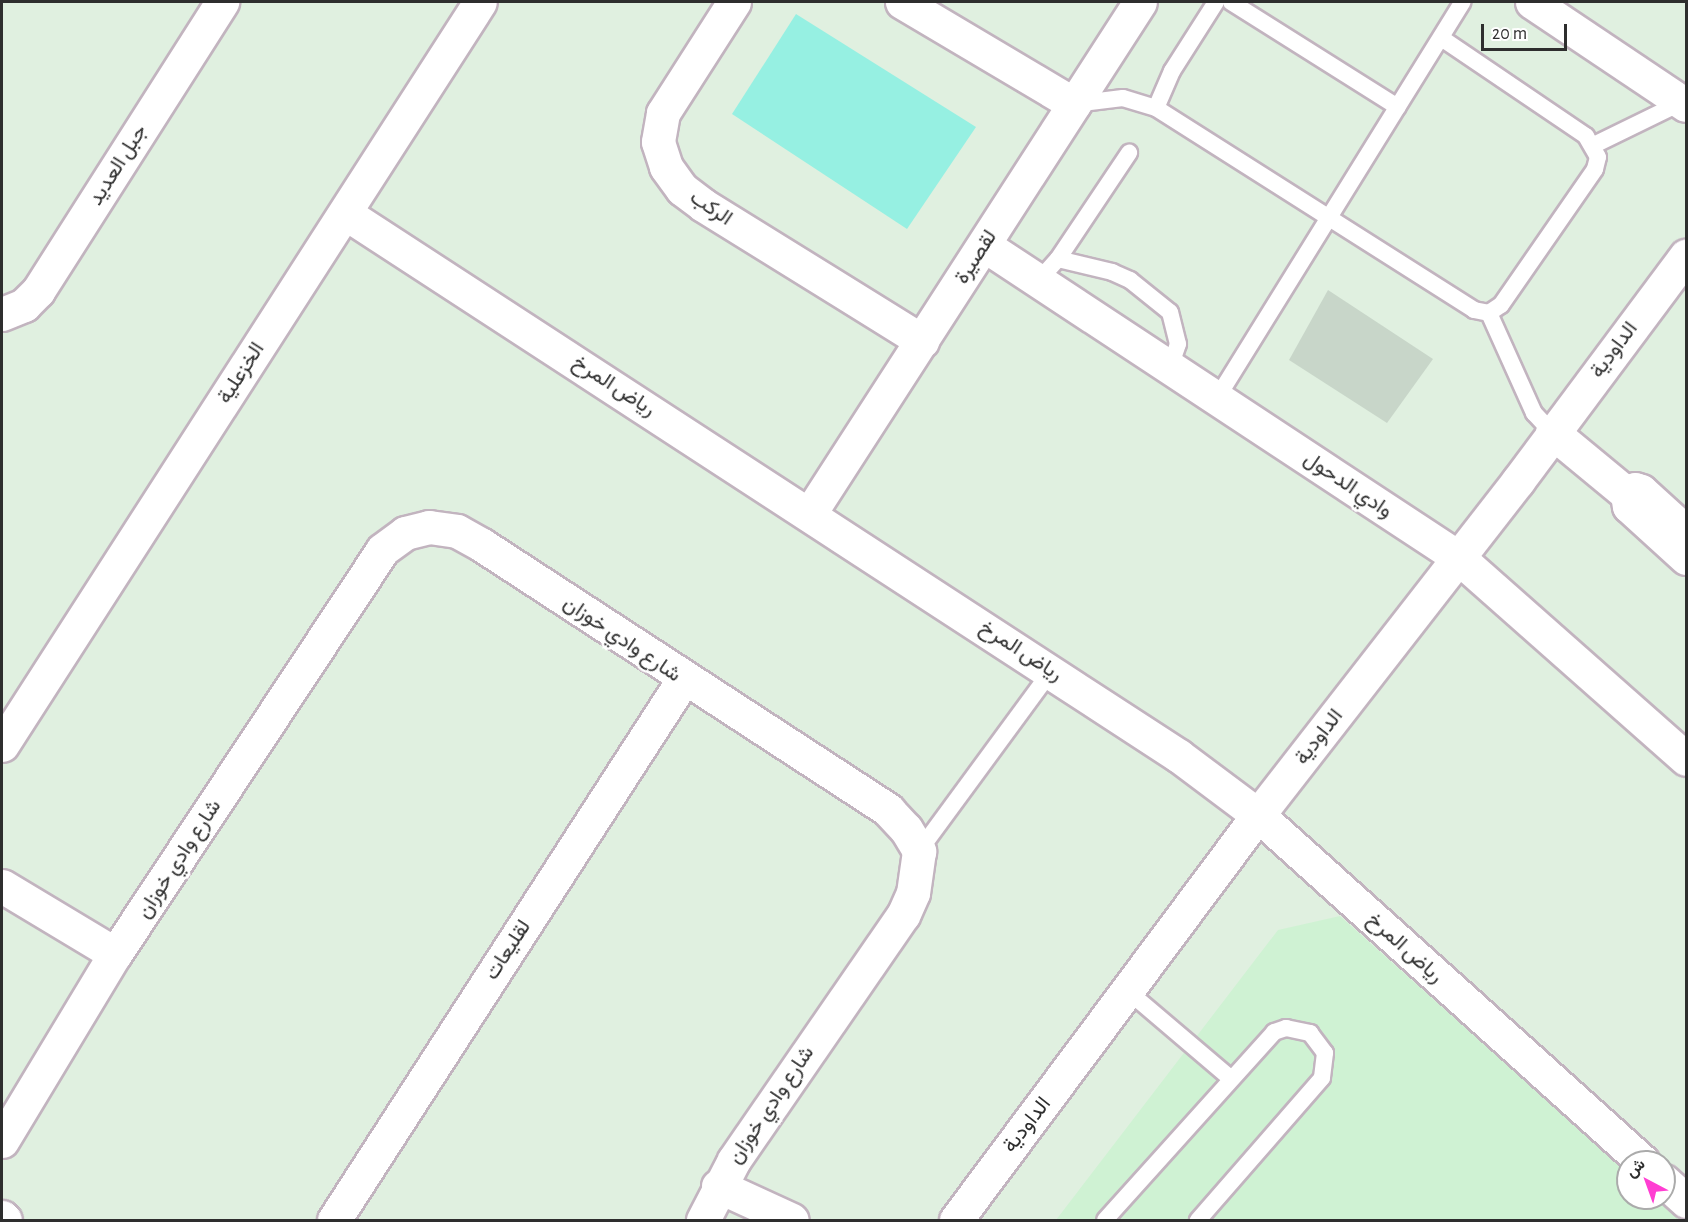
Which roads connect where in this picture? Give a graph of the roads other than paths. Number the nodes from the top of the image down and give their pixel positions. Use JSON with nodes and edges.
{"nodes":[{"id":1,"x":222,"y":2,"type":"edge"},
{"id":2,"x":480,"y":2,"type":"edge"},
{"id":3,"x":734,"y":2,"type":"edge"},
{"id":4,"x":902,"y":2,"type":"edge"},
{"id":5,"x":1140,"y":2,"type":"edge"},
{"id":6,"x":1216,"y":2,"type":"edge"},
{"id":7,"x":1232,"y":2,"type":"edge"},
{"id":8,"x":1464,"y":2,"type":"edge"},
{"id":9,"x":1532,"y":2,"type":"edge"},
{"id":10,"x":1441,"y":38,"type":"junction"},
{"id":11,"x":1684,"y":103,"type":"edge"},
{"id":12,"x":1074,"y":104,"type":"junction"},
{"id":13,"x":1398,"y":107,"type":"junction"},
{"id":14,"x":1155,"y":108,"type":"junction"},
{"id":15,"x":1594,"y":145,"type":"junction"},
{"id":16,"x":1129,"y":153,"type":"dead end"},
{"id":17,"x":345,"y":213,"type":"junction"},
{"id":18,"x":1329,"y":217,"type":"junction"},
{"id":19,"x":984,"y":245,"type":"junction"},
{"id":20,"x":1686,"y":256,"type":"edge"},
{"id":21,"x":1048,"y":270,"type":"junction"},
{"id":22,"x":1489,"y":313,"type":"junction"},
{"id":23,"x":2,"y":314,"type":"edge"},
{"id":24,"x":922,"y":341,"type":"junction"},
{"id":25,"x":1170,"y":367,"type":"junction"},
{"id":26,"x":1217,"y":398,"type":"junction"},
{"id":27,"x":1552,"y":432,"type":"junction"},
{"id":28,"x":1626,"y":494,"type":"junction"},
{"id":29,"x":810,"y":513,"type":"junction"},
{"id":30,"x":1686,"y":532,"type":"edge"},
{"id":31,"x":1459,"y":558,"type":"junction"},
{"id":32,"x":1686,"y":558,"type":"edge"},
{"id":33,"x":1051,"y":671,"type":"junction"},
{"id":34,"x":683,"y":680,"type":"junction"},
{"id":35,"x":7,"y":725,"type":"edge"},
{"id":36,"x":1686,"y":759,"type":"edge"},
{"id":37,"x":1258,"y":815,"type":"junction"},
{"id":38,"x":919,"y":851,"type":"junction"},
{"id":39,"x":2,"y":886,"type":"edge"},
{"id":40,"x":115,"y":954,"type":"junction"},
{"id":41,"x":1129,"y":992,"type":"junction"},
{"id":42,"x":1230,"y":1078,"type":"junction"},
{"id":43,"x":2,"y":1141,"type":"edge"},
{"id":44,"x":1630,"y":1150,"type":"edge"},
{"id":45,"x":718,"y":1186,"type":"junction"},
{"id":46,"x":2,"y":1217,"type":"edge"},
{"id":47,"x":5,"y":1221,"type":"edge"},
{"id":48,"x":334,"y":1221,"type":"edge"},
{"id":49,"x":703,"y":1221,"type":"edge"},
{"id":50,"x":792,"y":1221,"type":"edge"},
{"id":51,"x":956,"y":1221,"type":"edge"},
{"id":52,"x":1105,"y":1221,"type":"edge"},
{"id":53,"x":1198,"y":1221,"type":"edge"}],
"edges":[{"from":1,"to":23,"type":"street","name":"جبل العديد"},
{"from":2,"to":17,"type":"street","name":"الخزعلية"},
{"from":3,"to":24,"type":"street","name":"الركب"},
{"from":4,"to":12,"type":"street"},
{"from":5,"to":12,"type":"street","name":"لقصيرة"},
{"from":6,"to":14,"type":"lane"},
{"from":7,"to":13,"type":"lane"},
{"from":8,"to":10,"type":"lane"},
{"from":9,"to":11,"type":"street"},
{"from":10,"to":13,"type":"lane"},
{"from":10,"to":15,"type":"lane"},
{"from":11,"to":15,"type":"lane"},
{"from":12,"to":14,"type":"lane"},
{"from":12,"to":19,"type":"street","name":"لقصيرة"},
{"from":13,"to":18,"type":"lane"},
{"from":14,"to":18,"type":"lane"},
{"from":15,"to":22,"type":"lane"},
{"from":16,"to":21,"type":"lane"},
{"from":17,"to":29,"type":"street","name":"رياض المرخ"},
{"from":17,"to":35,"type":"street","name":"الخزعلية"},
{"from":18,"to":22,"type":"lane"},
{"from":18,"to":26,"type":"lane"},
{"from":19,"to":21,"type":"street","name":"وادي الدحول"},
{"from":19,"to":24,"type":"street","name":"لقصيرة"},
{"from":20,"to":27,"type":"street","name":"الداودية"},
{"from":21,"to":25,"type":"street","name":"وادي الدحول"},
{"from":21,"to":25,"type":"lane"},
{"from":22,"to":27,"type":"lane"},
{"from":24,"to":29,"type":"street","name":"لقصيرة"},
{"from":25,"to":26,"type":"street","name":"وادي الدحول"},
{"from":26,"to":31,"type":"street","name":"وادي الدحول"},
{"from":27,"to":28,"type":"street"},
{"from":27,"to":31,"type":"street","name":"الداودية"},
{"from":28,"to":30,"type":"street"},
{"from":28,"to":32,"type":"street"},
{"from":29,"to":33,"type":"street","name":"رياض المرخ"},
{"from":31,"to":36,"type":"street","name":"وادي الدحول"},
{"from":31,"to":37,"type":"street","name":"الداودية"},
{"from":33,"to":37,"type":"street","name":"رياض المرخ"},
{"from":33,"to":38,"type":"lane"},
{"from":34,"to":38,"type":"street","name":"شارع وادي خوزان"},
{"from":34,"to":40,"type":"street","name":"شارع وادي خوزان"},
{"from":34,"to":48,"type":"street","name":"لقليعات"},
{"from":37,"to":41,"type":"street","name":"الداودية"},
{"from":37,"to":44,"type":"street","name":"رياض المرخ"},
{"from":38,"to":45,"type":"street","name":"شارع وادي خوزان"},
{"from":39,"to":40,"type":"street"},
{"from":40,"to":43,"type":"street","name":"شارع وادي خوزان"},
{"from":41,"to":42,"type":"lane"},
{"from":41,"to":51,"type":"street","name":"الداودية"},
{"from":42,"to":52,"type":"lane"},
{"from":42,"to":53,"type":"lane"},
{"from":45,"to":49,"type":"street","name":"شارع وادي خوزان"},
{"from":45,"to":50,"type":"street","name":"شارع وادي خوزان"},
{"from":46,"to":47,"type":"street"}]}
